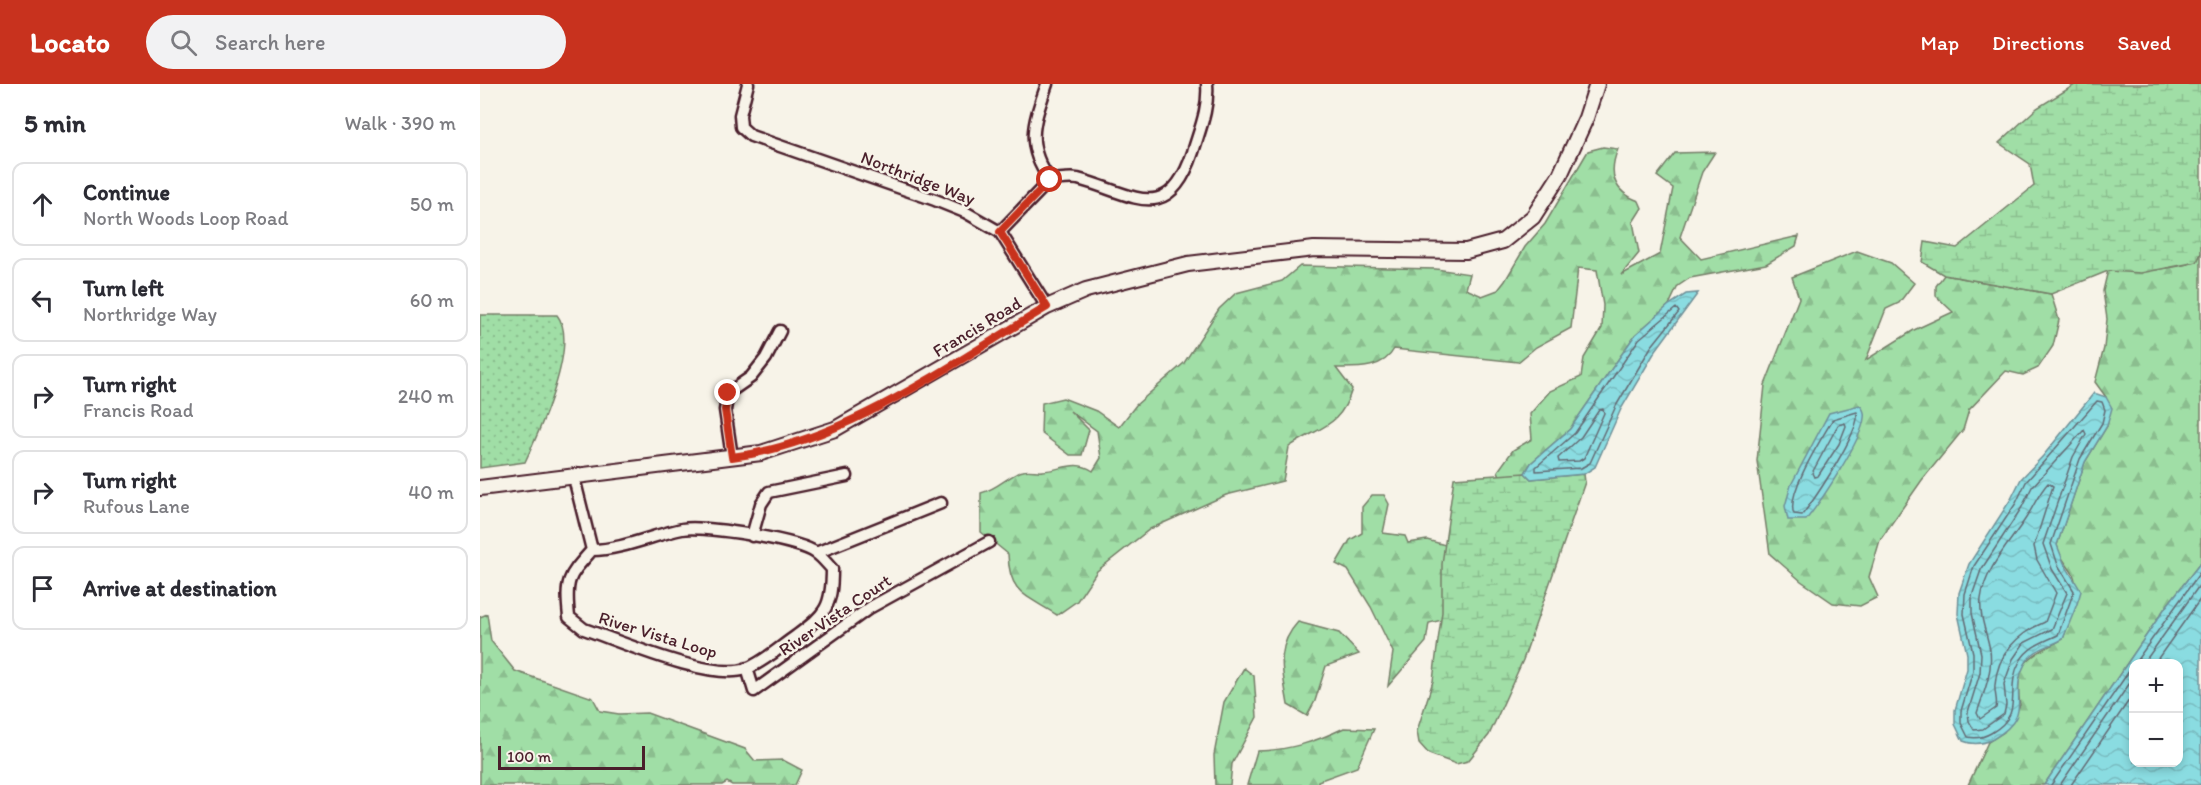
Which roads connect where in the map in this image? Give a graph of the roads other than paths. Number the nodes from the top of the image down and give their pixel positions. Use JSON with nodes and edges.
{"nodes":[{"id":1,"x":748,"y":84,"type":"edge"},
{"id":2,"x":1047,"y":84,"type":"edge"},
{"id":3,"x":1207,"y":84,"type":"edge"},
{"id":4,"x":1597,"y":84,"type":"edge"},
{"id":5,"x":1050,"y":180,"type":"junction"},
{"id":6,"x":1000,"y":232,"type":"junction"},
{"id":7,"x":1047,"y":307,"type":"junction"},
{"id":8,"x":780,"y":331,"type":"dead end"},
{"id":9,"x":732,"y":457,"type":"junction"},
{"id":10,"x":847,"y":476,"type":"dead end"},
{"id":11,"x":574,"y":478,"type":"junction"},
{"id":12,"x":480,"y":488,"type":"edge"},
{"id":13,"x":941,"y":503,"type":"dead end"},
{"id":14,"x":752,"y":536,"type":"junction"},
{"id":15,"x":989,"y":542,"type":"dead end"},
{"id":16,"x":592,"y":550,"type":"junction"},
{"id":17,"x":816,"y":553,"type":"junction"},
{"id":18,"x":747,"y":668,"type":"junction"}],
"edges":[{"from":1,"to":6,"type":"street","name":"Northridge Way"},
{"from":2,"to":5,"type":"street"},
{"from":3,"to":5,"type":"street"},
{"from":4,"to":7,"type":"street","name":"Francis Road"},
{"from":5,"to":6,"type":"street"},
{"from":6,"to":7,"type":"street"},
{"from":7,"to":9,"type":"street","name":"Francis Road"},
{"from":8,"to":9,"type":"street"},
{"from":9,"to":11,"type":"street","name":"Francis Road"},
{"from":10,"to":14,"type":"street"},
{"from":11,"to":12,"type":"street","name":"Francis Road"},
{"from":11,"to":16,"type":"street"},
{"from":13,"to":17,"type":"street"},
{"from":14,"to":16,"type":"street"},
{"from":14,"to":17,"type":"street"},
{"from":15,"to":18,"type":"street","name":"River Vista Court"},
{"from":16,"to":18,"type":"street","name":"River Vista Loop"},
{"from":17,"to":18,"type":"street","name":"River Vista Loop"}]}
